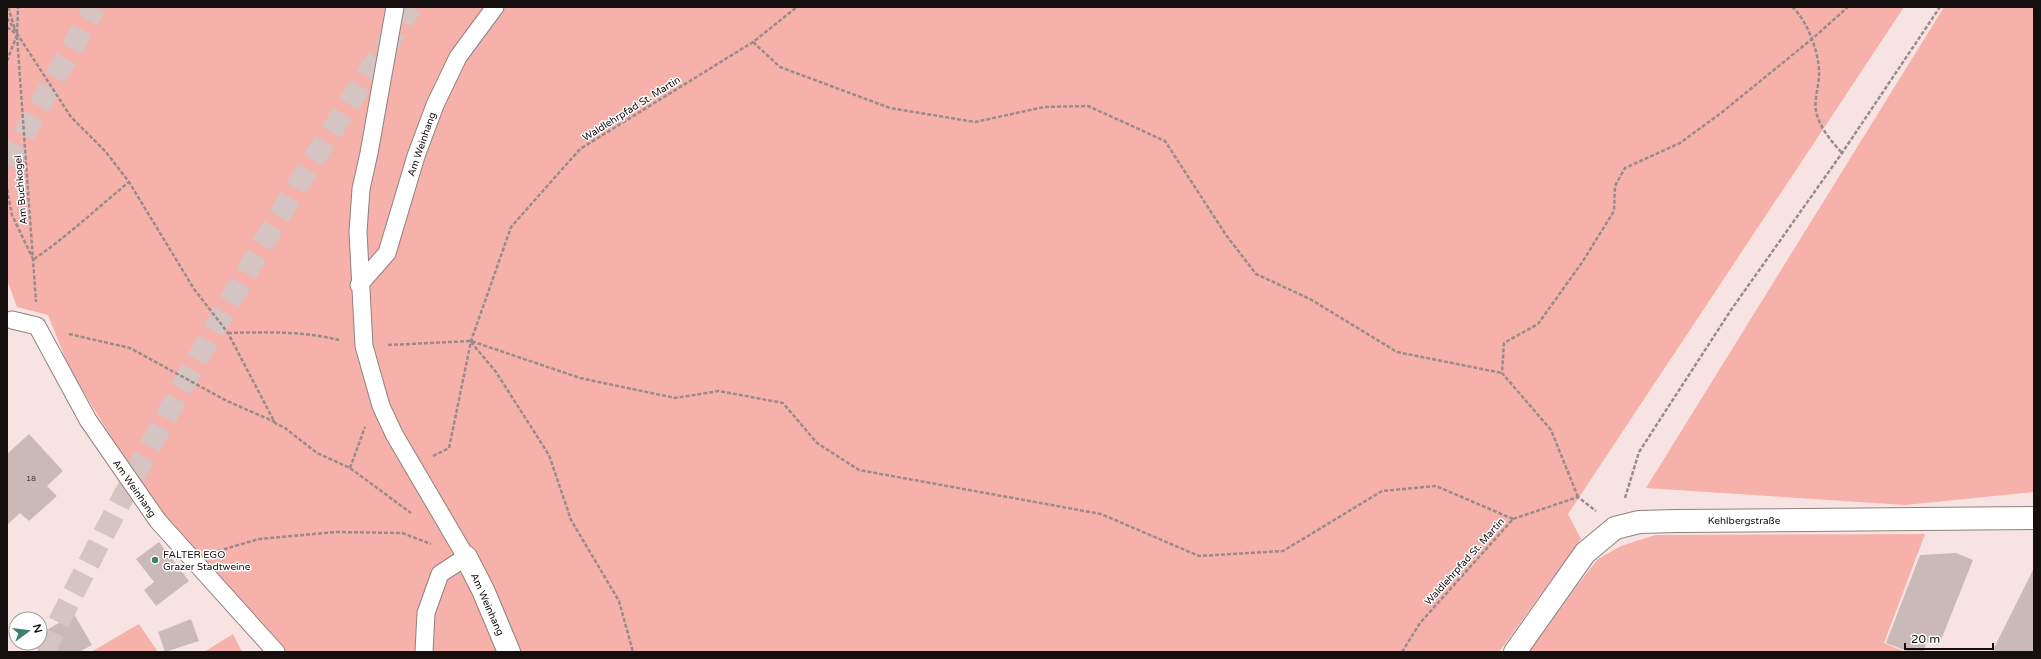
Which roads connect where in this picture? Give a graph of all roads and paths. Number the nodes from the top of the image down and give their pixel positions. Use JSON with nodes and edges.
{"nodes":[{"id":1,"x":8,"y":7,"type":"edge"},
{"id":2,"x":18,"y":7,"type":"edge"},
{"id":3,"x":395,"y":7,"type":"edge"},
{"id":4,"x":495,"y":7,"type":"edge"},
{"id":5,"x":797,"y":7,"type":"edge"},
{"id":6,"x":1792,"y":7,"type":"edge"},
{"id":7,"x":1848,"y":7,"type":"edge"},
{"id":8,"x":1940,"y":7,"type":"edge"},
{"id":9,"x":7,"y":18,"type":"edge"},
{"id":10,"x":7,"y":27,"type":"edge"},
{"id":11,"x":17,"y":34,"type":"junction"},
{"id":12,"x":1812,"y":39,"type":"junction"},
{"id":13,"x":753,"y":42,"type":"junction"},
{"id":14,"x":7,"y":61,"type":"edge"},
{"id":15,"x":1842,"y":153,"type":"junction"},
{"id":16,"x":129,"y":182,"type":"junction"},
{"id":17,"x":7,"y":189,"type":"edge"},
{"id":18,"x":34,"y":259,"type":"junction"},
{"id":19,"x":359,"y":285,"type":"junction"},
{"id":20,"x":12,"y":320,"type":"dead end"},
{"id":21,"x":37,"y":326,"type":"junction"},
{"id":22,"x":228,"y":333,"type":"junction"},
{"id":23,"x":471,"y":341,"type":"junction"},
{"id":24,"x":364,"y":346,"type":"junction"},
{"id":25,"x":1502,"y":373,"type":"junction"},
{"id":26,"x":275,"y":422,"type":"junction"},
{"id":27,"x":414,"y":466,"type":"junction"},
{"id":28,"x":1578,"y":497,"type":"junction"},
{"id":29,"x":415,"y":516,"type":"dead end"},
{"id":30,"x":2034,"y":518,"type":"edge"},
{"id":31,"x":1512,"y":519,"type":"junction"},
{"id":32,"x":1615,"y":528,"type":"junction"},
{"id":33,"x":466,"y":557,"type":"junction"},
{"id":34,"x":192,"y":559,"type":"junction"},
{"id":35,"x":276,"y":652,"type":"edge"},
{"id":36,"x":424,"y":652,"type":"edge"},
{"id":37,"x":508,"y":652,"type":"edge"},
{"id":38,"x":633,"y":652,"type":"edge"},
{"id":39,"x":1402,"y":652,"type":"edge"},
{"id":40,"x":1515,"y":652,"type":"edge"}],
"edges":[{"from":1,"to":11,"type":"path","name":"Am Buchkogel"},
{"from":2,"to":11,"type":"path"},
{"from":3,"to":19,"type":"lane","name":"Am Weinhang"},
{"from":4,"to":19,"type":"lane","name":"Am Weinhang"},
{"from":5,"to":13,"type":"path","name":"Waldlehrpfad St. Martin"},
{"from":6,"to":12,"type":"path"},
{"from":7,"to":12,"type":"path"},
{"from":8,"to":15,"type":"path"},
{"from":9,"to":11,"type":"path"},
{"from":10,"to":11,"type":"path"},
{"from":11,"to":14,"type":"path"},
{"from":11,"to":16,"type":"path"},
{"from":11,"to":18,"type":"path","name":"Am Buchkogel"},
{"from":12,"to":15,"type":"path"},
{"from":12,"to":25,"type":"path"},
{"from":13,"to":23,"type":"path","name":"Waldlehrpfad St. Martin"},
{"from":13,"to":25,"type":"path"},
{"from":15,"to":32,"type":"path"},
{"from":16,"to":18,"type":"path"},
{"from":16,"to":22,"type":"path"},
{"from":17,"to":18,"type":"path"},
{"from":18,"to":21,"type":"path","name":"Am Buchkogel"},
{"from":19,"to":24,"type":"lane","name":"Am Weinhang"},
{"from":20,"to":21,"type":"lane"},
{"from":21,"to":26,"type":"path"},
{"from":21,"to":34,"type":"lane","name":"Am Weinhang"},
{"from":22,"to":24,"type":"path"},
{"from":22,"to":26,"type":"path"},
{"from":23,"to":24,"type":"path"},
{"from":23,"to":27,"type":"path","name":"Waldlehrpfad St. Martin"},
{"from":23,"to":31,"type":"path"},
{"from":23,"to":38,"type":"path"},
{"from":24,"to":27,"type":"lane","name":"Am Weinhang"},
{"from":25,"to":28,"type":"path"},
{"from":26,"to":29,"type":"path"},
{"from":27,"to":33,"type":"lane","name":"Am Weinhang"},
{"from":28,"to":31,"type":"path","name":"Waldlehrpfad St. Martin"},
{"from":28,"to":32,"type":"path"},
{"from":30,"to":32,"type":"street","name":"Kehlbergstraße"},
{"from":31,"to":39,"type":"path","name":"Waldlehrpfad St. Martin"},
{"from":32,"to":40,"type":"street","name":"Kehlbergstraße"},
{"from":33,"to":34,"type":"path"},
{"from":33,"to":36,"type":"lane"},
{"from":33,"to":37,"type":"street","name":"Am Weinhang"},
{"from":34,"to":35,"type":"lane","name":"Am Weinhang"}]}
